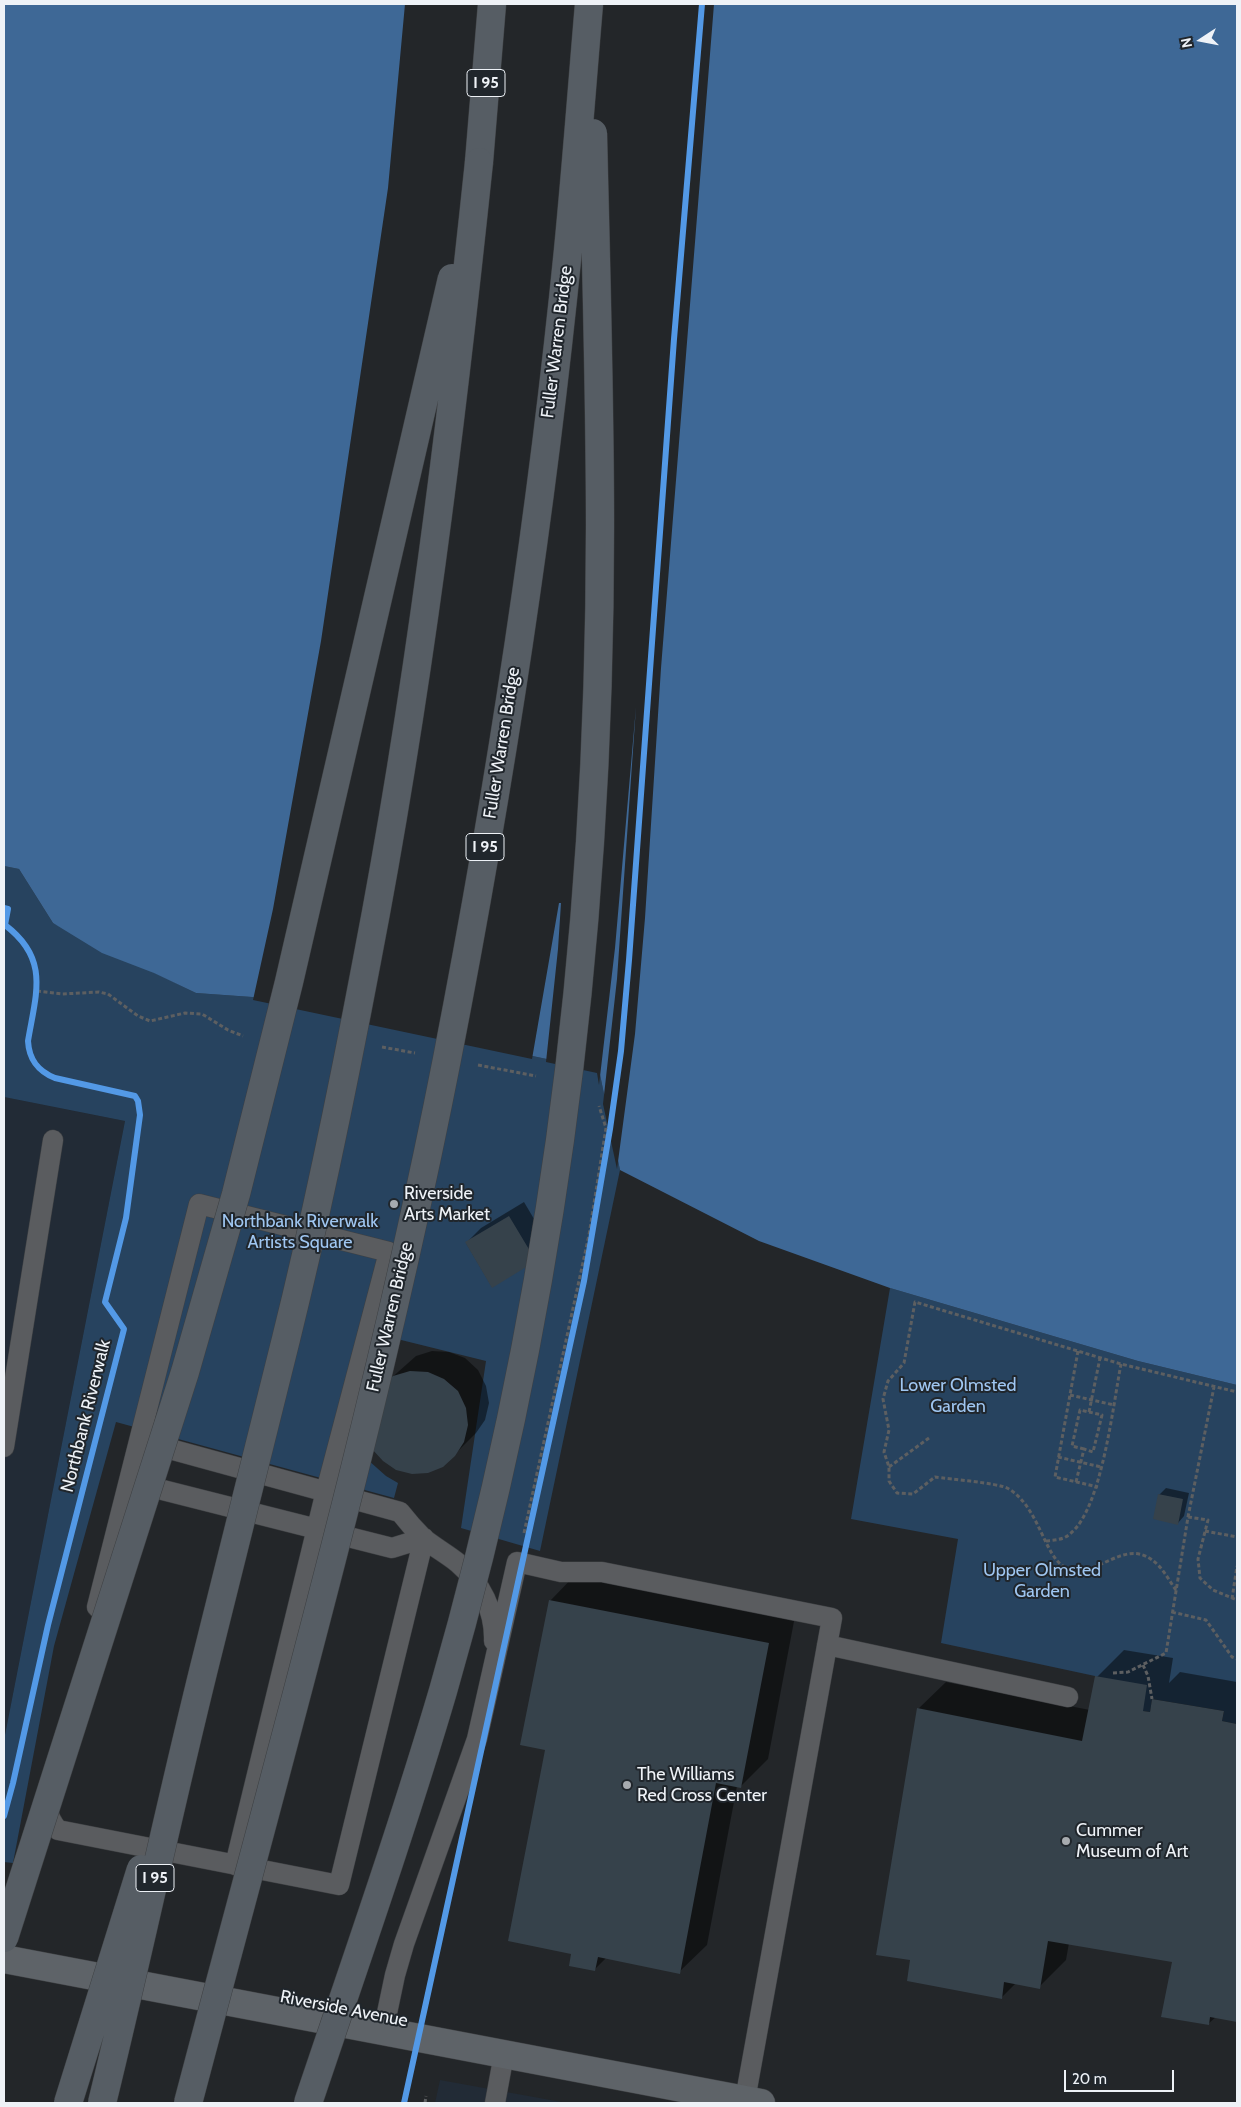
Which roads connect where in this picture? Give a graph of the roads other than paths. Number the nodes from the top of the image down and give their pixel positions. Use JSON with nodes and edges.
{"nodes":[{"id":1,"x":492,"y":4,"type":"edge"},
{"id":2,"x":590,"y":4,"type":"edge"},
{"id":3,"x":479,"y":162,"type":"junction"},
{"id":4,"x":52,"y":1140,"type":"dead end"},
{"id":5,"x":139,"y":1441,"type":"junction"},
{"id":6,"x":4,"y":1447,"type":"edge"},
{"id":7,"x":129,"y":1481,"type":"junction"},
{"id":8,"x":326,"y":1491,"type":"junction"},
{"id":9,"x":318,"y":1529,"type":"junction"},
{"id":10,"x":424,"y":1538,"type":"junction"},
{"id":11,"x":827,"y":1645,"type":"junction"},
{"id":12,"x":208,"y":1652,"type":"junction"},
{"id":13,"x":494,"y":1664,"type":"junction"},
{"id":14,"x":1068,"y":1697,"type":"dead end"},
{"id":15,"x":235,"y":1865,"type":"junction"},
{"id":16,"x":4,"y":1938,"type":"edge"},
{"id":17,"x":4,"y":1959,"type":"edge"},
{"id":18,"x":383,"y":2032,"type":"junction"},
{"id":19,"x":504,"y":2054,"type":"junction"},
{"id":20,"x":753,"y":2102,"type":"edge"},
{"id":21,"x":68,"y":2103,"type":"edge"},
{"id":22,"x":102,"y":2103,"type":"edge"},
{"id":23,"x":188,"y":2103,"type":"edge"},
{"id":24,"x":308,"y":2103,"type":"edge"},
{"id":25,"x":495,"y":2103,"type":"edge"}],
"edges":[{"from":1,"to":3,"type":"highway","number":"I 95"},
{"from":2,"to":23,"type":"highway","name":"Fuller Warren Bridge","number":"I 95","bridge":true},
{"from":2,"to":24,"type":"highway","bridge":true},
{"from":3,"to":12,"type":"highway","number":"I 95","bridge":true},
{"from":3,"to":16,"type":"highway","bridge":true},
{"from":4,"to":6,"type":"lane"},
{"from":5,"to":7,"type":"lane"},
{"from":5,"to":8,"type":"lane"},
{"from":5,"to":8,"type":"lane"},
{"from":7,"to":9,"type":"lane"},
{"from":7,"to":15,"type":"lane"},
{"from":8,"to":9,"type":"lane"},
{"from":8,"to":10,"type":"lane"},
{"from":9,"to":10,"type":"lane"},
{"from":9,"to":15,"type":"lane"},
{"from":10,"to":13,"type":"lane"},
{"from":10,"to":15,"type":"lane"},
{"from":11,"to":13,"type":"lane"},
{"from":11,"to":14,"type":"lane"},
{"from":11,"to":20,"type":"lane"},
{"from":12,"to":21,"type":"highway","bridge":true},
{"from":12,"to":22,"type":"highway","number":"I 95","bridge":true},
{"from":13,"to":18,"type":"lane"},
{"from":17,"to":18,"type":"main road","name":"Riverside Avenue"},
{"from":18,"to":19,"type":"main road","name":"Riverside Avenue"},
{"from":19,"to":20,"type":"main road","name":"Riverside Avenue"},
{"from":19,"to":25,"type":"lane"}]}
